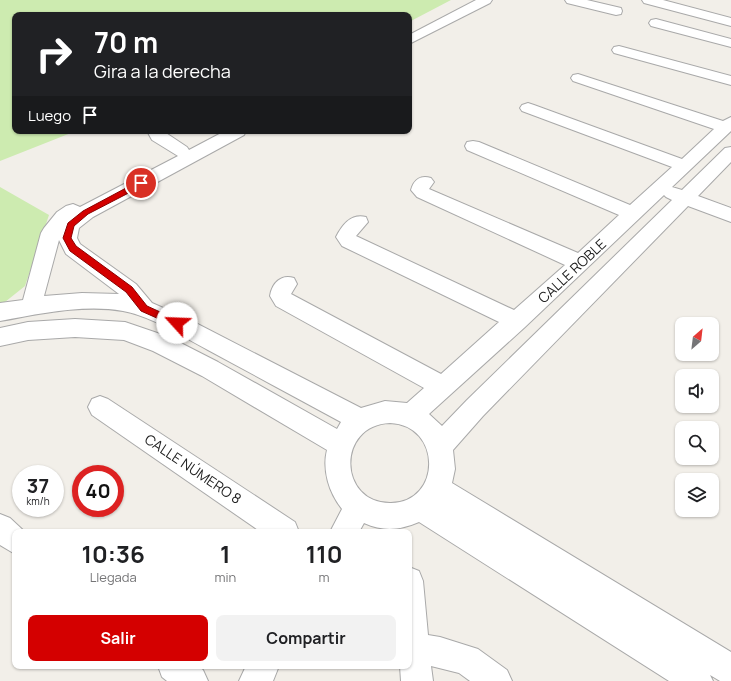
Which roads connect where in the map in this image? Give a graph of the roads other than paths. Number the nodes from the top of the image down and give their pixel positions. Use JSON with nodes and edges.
{"nodes":[{"id":1,"x":471,"y":0,"type":"edge"},
{"id":2,"x":486,"y":0,"type":"edge"},
{"id":3,"x":571,"y":0,"type":"edge"},
{"id":4,"x":648,"y":0,"type":"edge"},
{"id":5,"x":665,"y":0,"type":"edge"},
{"id":6,"x":616,"y":11,"type":"dead end"},
{"id":7,"x":731,"y":17,"type":"edge"},
{"id":8,"x":731,"y":22,"type":"edge"},
{"id":9,"x":656,"y":23,"type":"dead end"},
{"id":10,"x":412,"y":30,"type":"edge"},
{"id":11,"x":412,"y":38,"type":"edge"},
{"id":12,"x":731,"y":43,"type":"edge"},
{"id":13,"x":619,"y":50,"type":"dead end"},
{"id":14,"x":578,"y":78,"type":"dead end"},
{"id":15,"x":731,"y":81,"type":"edge"},
{"id":16,"x":528,"y":108,"type":"dead end"},
{"id":17,"x":728,"y":125,"type":"edge"},
{"id":18,"x":157,"y":134,"type":"edge"},
{"id":19,"x":213,"y":134,"type":"edge"},
{"id":20,"x":232,"y":134,"type":"edge"},
{"id":21,"x":473,"y":146,"type":"dead end"},
{"id":22,"x":181,"y":151,"type":"junction"},
{"id":23,"x":731,"y":152,"type":"edge"},
{"id":24,"x":685,"y":166,"type":"junction"},
{"id":25,"x":425,"y":182,"type":"dead end"},
{"id":26,"x":661,"y":188,"type":"junction"},
{"id":27,"x":685,"y":198,"type":"junction"},
{"id":28,"x":633,"y":214,"type":"junction"},
{"id":29,"x":731,"y":215,"type":"edge"},
{"id":30,"x":359,"y":222,"type":"dead end"},
{"id":31,"x":580,"y":263,"type":"junction"},
{"id":32,"x":287,"y":284,"type":"dead end"},
{"id":33,"x":31,"y":307,"type":"junction"},
{"id":34,"x":144,"y":308,"type":"junction"},
{"id":35,"x":0,"y":312,"type":"edge"},
{"id":36,"x":517,"y":321,"type":"junction"},
{"id":37,"x":0,"y":337,"type":"edge"},
{"id":38,"x":219,"y":345,"type":"junction"},
{"id":39,"x":201,"y":365,"type":"junction"},
{"id":40,"x":442,"y":386,"type":"junction"},
{"id":41,"x":100,"y":407,"type":"dead end"},
{"id":42,"x":410,"y":416,"type":"junction"},
{"id":43,"x":361,"y":420,"type":"junction"},
{"id":44,"x":340,"y":444,"type":"junction"},
{"id":45,"x":440,"y":446,"type":"junction"},
{"id":46,"x":359,"y":506,"type":"junction"},
{"id":47,"x":417,"y":511,"type":"edge"},
{"id":48,"x":0,"y":528,"type":"edge"},
{"id":49,"x":281,"y":529,"type":"edge"},
{"id":50,"x":346,"y":529,"type":"edge"},
{"id":51,"x":12,"y":538,"type":"edge"},
{"id":52,"x":412,"y":622,"type":"edge"},
{"id":53,"x":414,"y":649,"type":"junction"},
{"id":54,"x":177,"y":669,"type":"edge"},
{"id":55,"x":262,"y":669,"type":"edge"},
{"id":56,"x":731,"y":670,"type":"edge"},
{"id":57,"x":192,"y":681,"type":"edge"},
{"id":58,"x":255,"y":681,"type":"edge"},
{"id":59,"x":417,"y":681,"type":"edge"},
{"id":60,"x":496,"y":681,"type":"edge"},
{"id":61,"x":697,"y":681,"type":"edge"}],
"edges":[{"from":1,"to":10,"type":"street"},
{"from":2,"to":11,"type":"street"},
{"from":3,"to":6,"type":"street"},
{"from":4,"to":8,"type":"street"},
{"from":5,"to":7,"type":"street"},
{"from":9,"to":12,"type":"street"},
{"from":13,"to":15,"type":"street"},
{"from":14,"to":17,"type":"street"},
{"from":16,"to":24,"type":"street"},
{"from":17,"to":24,"type":"street","name":"CALLE ROBLE"},
{"from":18,"to":22,"type":"street"},
{"from":19,"to":22,"type":"street"},
{"from":20,"to":34,"type":"street"},
{"from":21,"to":28,"type":"street"},
{"from":22,"to":33,"type":"street"},
{"from":23,"to":27,"type":"street","name":"CALLE ROBLE"},
{"from":24,"to":26,"type":"street","name":"CALLE ROBLE"},
{"from":25,"to":31,"type":"street"},
{"from":26,"to":27,"type":"street"},
{"from":26,"to":28,"type":"street","name":"CALLE ROBLE"},
{"from":27,"to":29,"type":"street"},
{"from":27,"to":45,"type":"street","name":"CALLE ROBLE"},
{"from":28,"to":31,"type":"street","name":"CALLE ROBLE"},
{"from":30,"to":36,"type":"street"},
{"from":31,"to":36,"type":"street","name":"CALLE ROBLE"},
{"from":32,"to":40,"type":"street"},
{"from":33,"to":34,"type":"street"},
{"from":33,"to":35,"type":"street"},
{"from":34,"to":38,"type":"street"},
{"from":36,"to":40,"type":"street","name":"CALLE ROBLE"},
{"from":37,"to":39,"type":"street"},
{"from":38,"to":39,"type":"street"},
{"from":38,"to":43,"type":"street"},
{"from":39,"to":44,"type":"street"},
{"from":40,"to":42,"type":"street","name":"CALLE ROBLE"},
{"from":41,"to":49,"type":"street","name":"CALLE NÚMERO 8"},
{"from":42,"to":43,"type":"street"},
{"from":42,"to":45,"type":"street"},
{"from":43,"to":44,"type":"street"},
{"from":44,"to":46,"type":"street"},
{"from":45,"to":47,"type":"street"},
{"from":46,"to":47,"type":"street"},
{"from":46,"to":50,"type":"street"},
{"from":47,"to":56,"type":"street"},
{"from":47,"to":61,"type":"street"},
{"from":48,"to":51,"type":"street"},
{"from":52,"to":53,"type":"street"},
{"from":53,"to":59,"type":"street"},
{"from":53,"to":60,"type":"street"},
{"from":54,"to":57,"type":"street"},
{"from":55,"to":58,"type":"street"}]}
